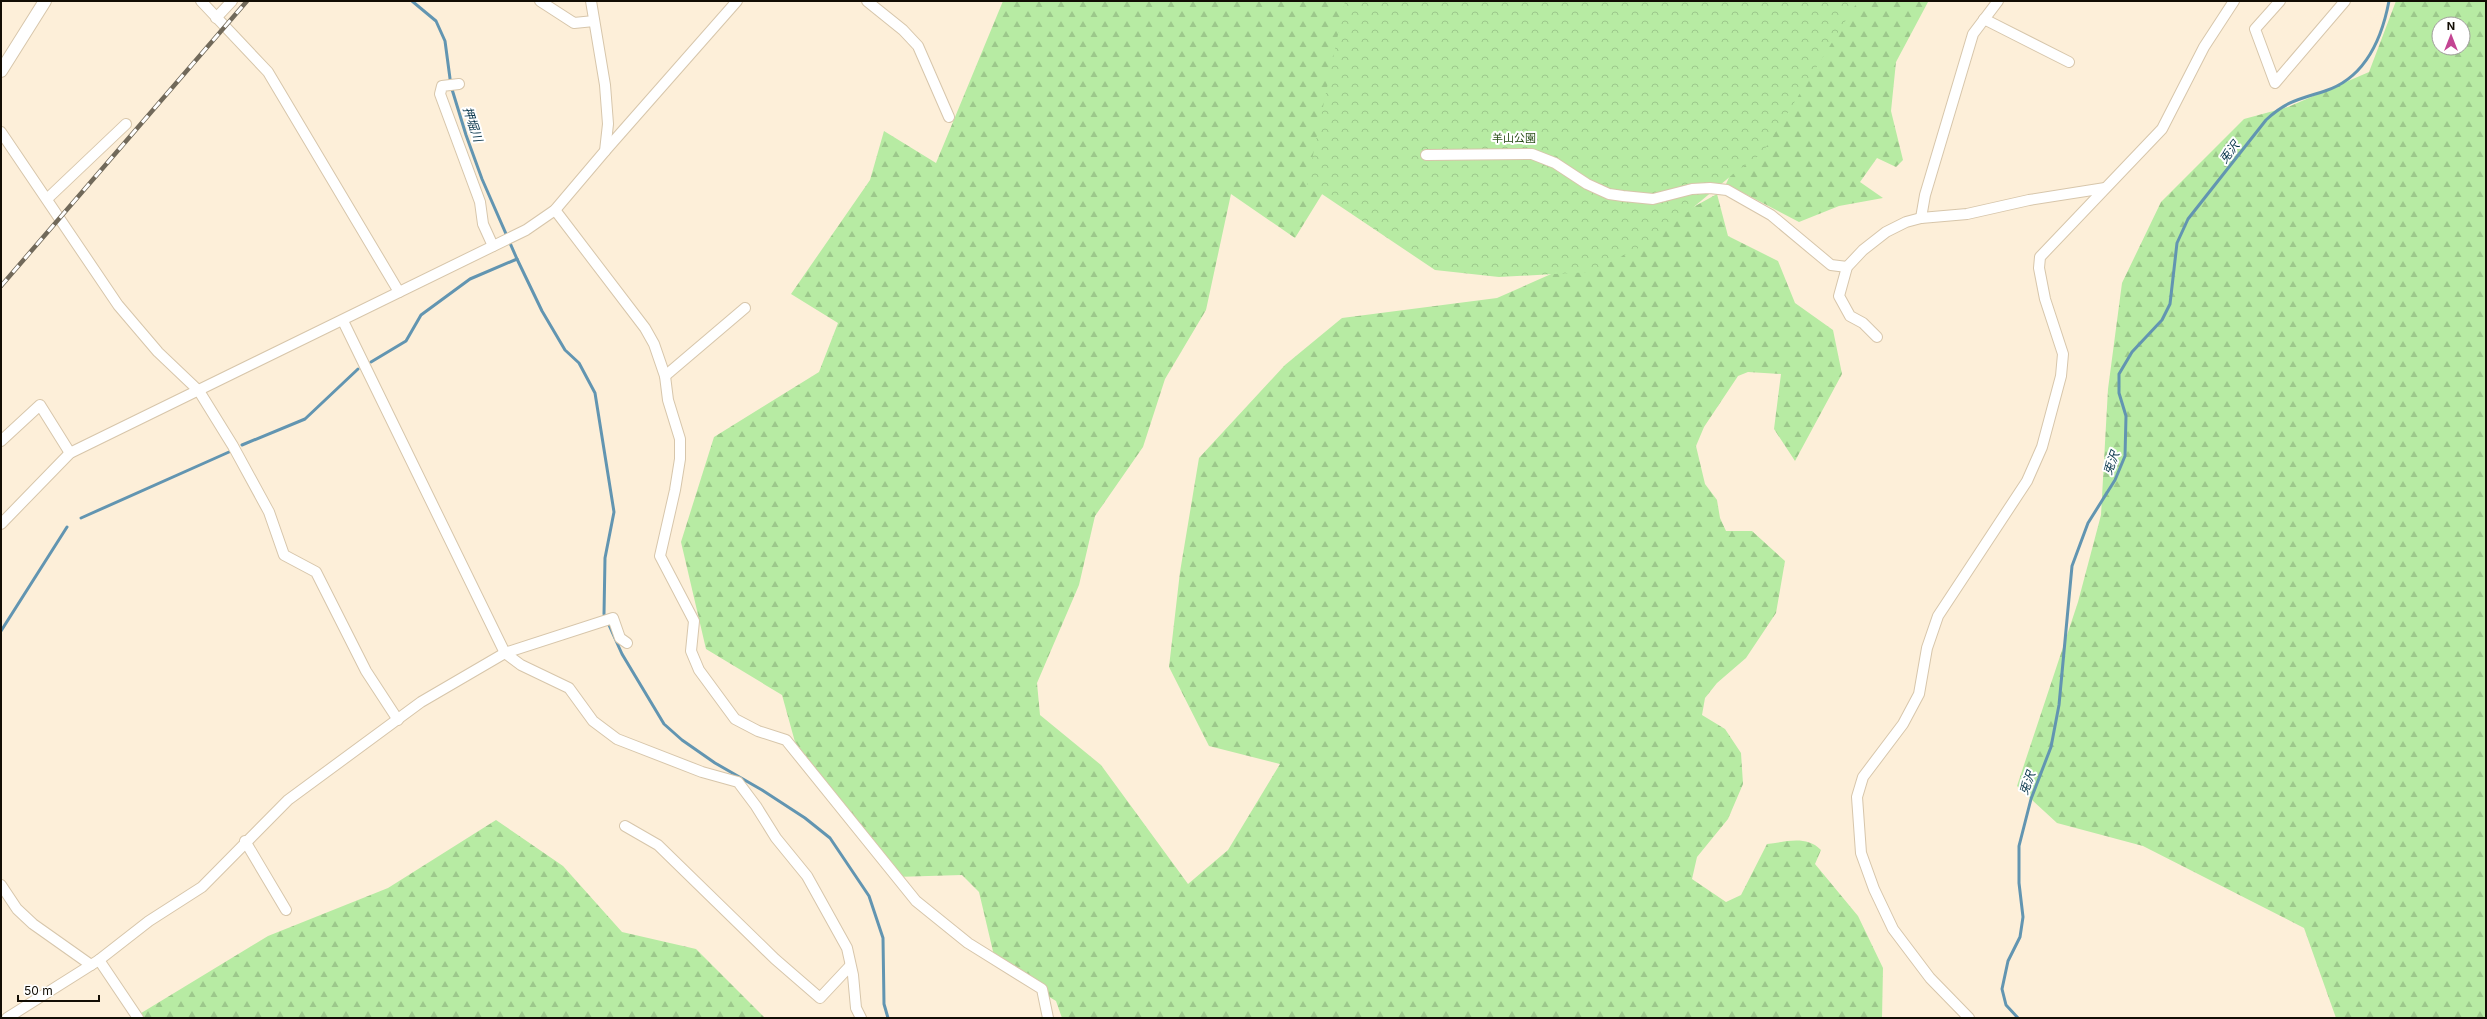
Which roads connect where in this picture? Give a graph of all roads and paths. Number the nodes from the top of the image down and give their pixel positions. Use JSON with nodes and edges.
{"nodes":[{"id":1,"x":45,"y":1,"type":"edge"},
{"id":2,"x":201,"y":1,"type":"edge"},
{"id":3,"x":232,"y":1,"type":"edge"},
{"id":4,"x":540,"y":1,"type":"edge"},
{"id":5,"x":591,"y":1,"type":"edge"},
{"id":6,"x":737,"y":1,"type":"edge"},
{"id":7,"x":867,"y":1,"type":"edge"},
{"id":8,"x":1998,"y":1,"type":"edge"},
{"id":9,"x":2234,"y":1,"type":"edge"},
{"id":10,"x":2280,"y":1,"type":"edge"},
{"id":11,"x":2345,"y":1,"type":"edge"},
{"id":12,"x":216,"y":18,"type":"junction"},
{"id":13,"x":1984,"y":19,"type":"junction"},
{"id":14,"x":594,"y":21,"type":"junction"},
{"id":15,"x":2068,"y":62,"type":"dead end"},
{"id":16,"x":1,"y":71,"type":"edge"},
{"id":17,"x":459,"y":84,"type":"dead end"},
{"id":18,"x":949,"y":117,"type":"dead end"},
{"id":19,"x":126,"y":124,"type":"dead end"},
{"id":20,"x":1,"y":132,"type":"edge"},
{"id":21,"x":605,"y":151,"type":"junction"},
{"id":22,"x":1426,"y":155,"type":"dead end"},
{"id":23,"x":2105,"y":188,"type":"junction"},
{"id":24,"x":47,"y":199,"type":"junction"},
{"id":25,"x":554,"y":210,"type":"junction"},
{"id":26,"x":1920,"y":218,"type":"junction"},
{"id":27,"x":493,"y":246,"type":"junction"},
{"id":28,"x":1846,"y":267,"type":"junction"},
{"id":29,"x":399,"y":292,"type":"junction"},
{"id":30,"x":744,"y":308,"type":"dead end"},
{"id":31,"x":343,"y":321,"type":"junction"},
{"id":32,"x":1877,"y":337,"type":"dead end"},
{"id":33,"x":665,"y":376,"type":"junction"},
{"id":34,"x":199,"y":391,"type":"junction"},
{"id":35,"x":1,"y":440,"type":"edge"},
{"id":36,"x":70,"y":453,"type":"junction"},
{"id":37,"x":1,"y":524,"type":"edge"},
{"id":38,"x":627,"y":643,"type":"dead end"},
{"id":39,"x":505,"y":653,"type":"junction"},
{"id":40,"x":398,"y":720,"type":"junction"},
{"id":41,"x":625,"y":826,"type":"dead end"},
{"id":42,"x":245,"y":841,"type":"junction"},
{"id":43,"x":1,"y":885,"type":"edge"},
{"id":44,"x":286,"y":910,"type":"dead end"},
{"id":45,"x":95,"y":962,"type":"junction"},
{"id":46,"x":850,"y":966,"type":"junction"},
{"id":47,"x":7,"y":1018,"type":"edge"},
{"id":48,"x":138,"y":1018,"type":"edge"},
{"id":49,"x":861,"y":1018,"type":"edge"},
{"id":50,"x":1048,"y":1018,"type":"edge"},
{"id":51,"x":1969,"y":1018,"type":"edge"}],
"edges":[{"from":1,"to":16,"type":"street"},
{"from":2,"to":12,"type":"street"},
{"from":3,"to":12,"type":"street"},
{"from":4,"to":14,"type":"street"},
{"from":5,"to":14,"type":"street"},
{"from":6,"to":21,"type":"street"},
{"from":7,"to":18,"type":"street"},
{"from":8,"to":13,"type":"street"},
{"from":9,"to":23,"type":"street"},
{"from":10,"to":11,"type":"street"},
{"from":12,"to":29,"type":"street"},
{"from":13,"to":15,"type":"street"},
{"from":13,"to":26,"type":"street"},
{"from":14,"to":21,"type":"street"},
{"from":17,"to":27,"type":"street"},
{"from":19,"to":24,"type":"street"},
{"from":20,"to":24,"type":"street"},
{"from":21,"to":25,"type":"street"},
{"from":22,"to":28,"type":"street"},
{"from":23,"to":26,"type":"street"},
{"from":23,"to":51,"type":"street"},
{"from":24,"to":34,"type":"street"},
{"from":25,"to":27,"type":"street"},
{"from":25,"to":33,"type":"street"},
{"from":26,"to":28,"type":"street"},
{"from":27,"to":29,"type":"street"},
{"from":28,"to":32,"type":"street"},
{"from":29,"to":31,"type":"street"},
{"from":30,"to":33,"type":"street"},
{"from":31,"to":34,"type":"street"},
{"from":31,"to":39,"type":"street"},
{"from":33,"to":50,"type":"street"},
{"from":34,"to":36,"type":"street"},
{"from":34,"to":40,"type":"street"},
{"from":35,"to":36,"type":"street"},
{"from":36,"to":37,"type":"street"},
{"from":38,"to":39,"type":"street"},
{"from":39,"to":40,"type":"street"},
{"from":39,"to":46,"type":"street"},
{"from":40,"to":42,"type":"street"},
{"from":41,"to":46,"type":"street"},
{"from":42,"to":44,"type":"street"},
{"from":42,"to":45,"type":"street"},
{"from":43,"to":45,"type":"street"},
{"from":45,"to":47,"type":"street"},
{"from":45,"to":48,"type":"street"},
{"from":46,"to":49,"type":"street"}]}
